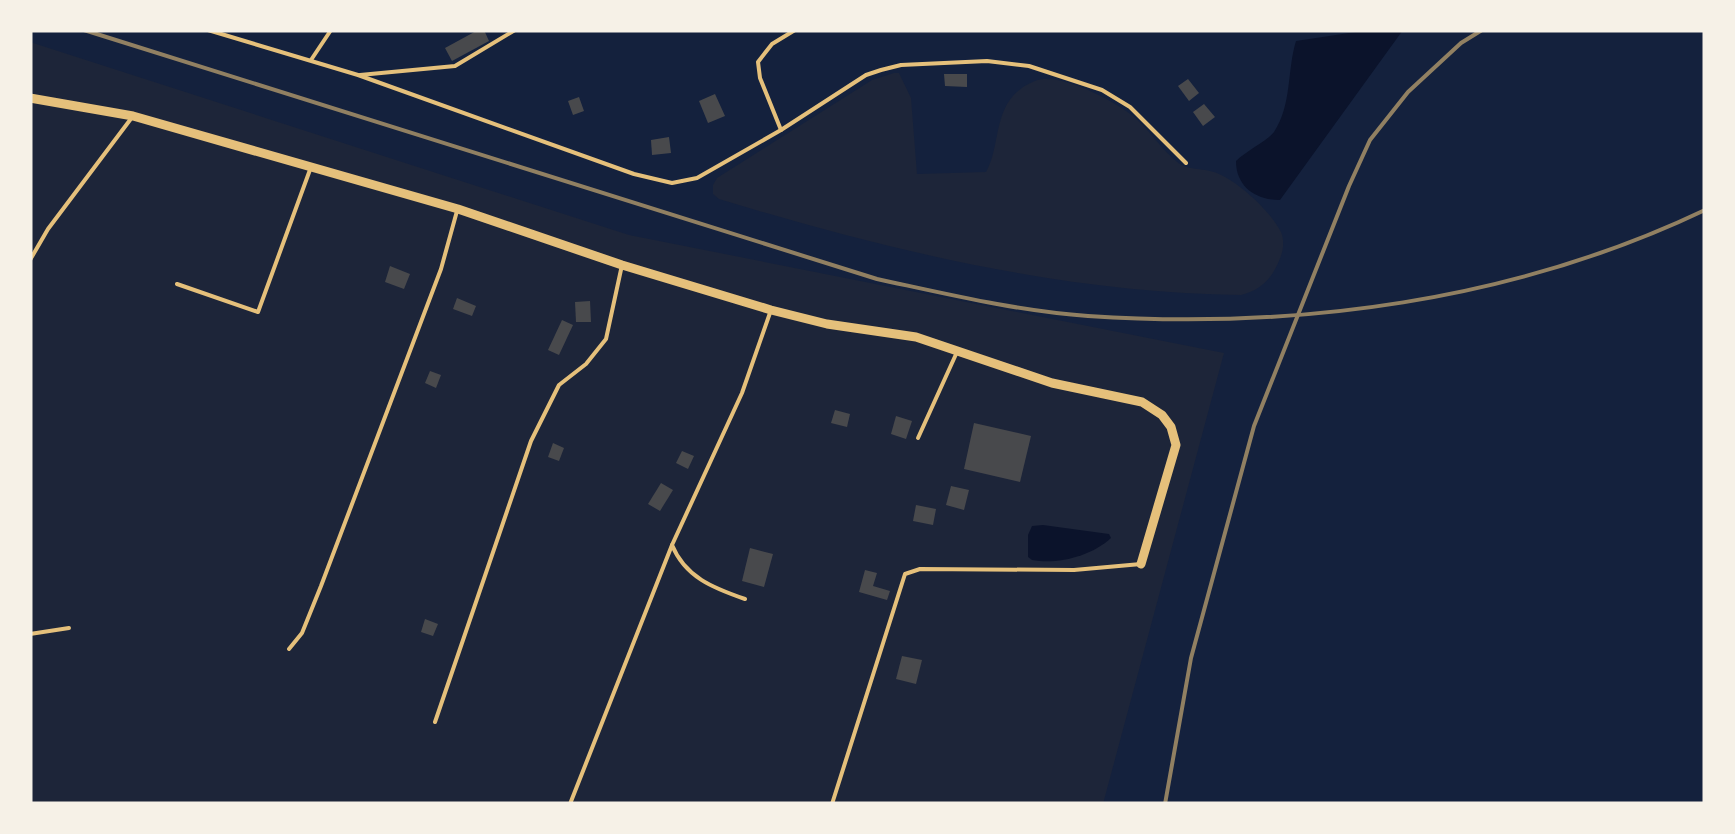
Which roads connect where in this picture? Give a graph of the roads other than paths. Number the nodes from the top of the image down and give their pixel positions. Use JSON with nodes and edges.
{"nodes":[{"id":1,"x":208,"y":30,"type":"edge"},
{"id":2,"x":331,"y":30,"type":"edge"},
{"id":3,"x":515,"y":30,"type":"edge"},
{"id":4,"x":795,"y":30,"type":"edge"},
{"id":5,"x":311,"y":60,"type":"junction"},
{"id":6,"x":358,"y":75,"type":"junction"},
{"id":7,"x":30,"y":98,"type":"edge"},
{"id":8,"x":133,"y":116,"type":"junction"},
{"id":9,"x":781,"y":130,"type":"junction"},
{"id":10,"x":1186,"y":163,"type":"dead end"},
{"id":11,"x":311,"y":168,"type":"junction"},
{"id":12,"x":458,"y":210,"type":"junction"},
{"id":13,"x":30,"y":260,"type":"edge"},
{"id":14,"x":622,"y":265,"type":"junction"},
{"id":15,"x":176,"y":284,"type":"dead end"},
{"id":16,"x":771,"y":310,"type":"junction"},
{"id":17,"x":957,"y":352,"type":"junction"},
{"id":18,"x":918,"y":438,"type":"dead end"},
{"id":19,"x":672,"y":545,"type":"junction"},
{"id":20,"x":1141,"y":564,"type":"joint"},
{"id":21,"x":745,"y":600,"type":"dead end"},
{"id":22,"x":69,"y":628,"type":"dead end"},
{"id":23,"x":30,"y":634,"type":"edge"},
{"id":24,"x":289,"y":649,"type":"dead end"},
{"id":25,"x":435,"y":722,"type":"dead end"},
{"id":26,"x":570,"y":804,"type":"edge"},
{"id":27,"x":832,"y":804,"type":"edge"}],
"edges":[{"from":1,"to":5,"type":"lane"},
{"from":2,"to":5,"type":"lane"},
{"from":3,"to":6,"type":"lane"},
{"from":4,"to":9,"type":"lane"},
{"from":5,"to":6,"type":"lane"},
{"from":6,"to":9,"type":"lane"},
{"from":7,"to":8,"type":"street"},
{"from":8,"to":11,"type":"street"},
{"from":8,"to":13,"type":"lane"},
{"from":9,"to":10,"type":"lane"},
{"from":11,"to":12,"type":"street"},
{"from":11,"to":15,"type":"lane"},
{"from":12,"to":14,"type":"street"},
{"from":12,"to":24,"type":"lane"},
{"from":14,"to":16,"type":"street"},
{"from":14,"to":25,"type":"lane"},
{"from":16,"to":17,"type":"street"},
{"from":16,"to":19,"type":"lane"},
{"from":17,"to":18,"type":"lane"},
{"from":17,"to":20,"type":"street"},
{"from":19,"to":21,"type":"lane"},
{"from":19,"to":26,"type":"lane"},
{"from":20,"to":27,"type":"lane"},
{"from":22,"to":23,"type":"lane"}]}
